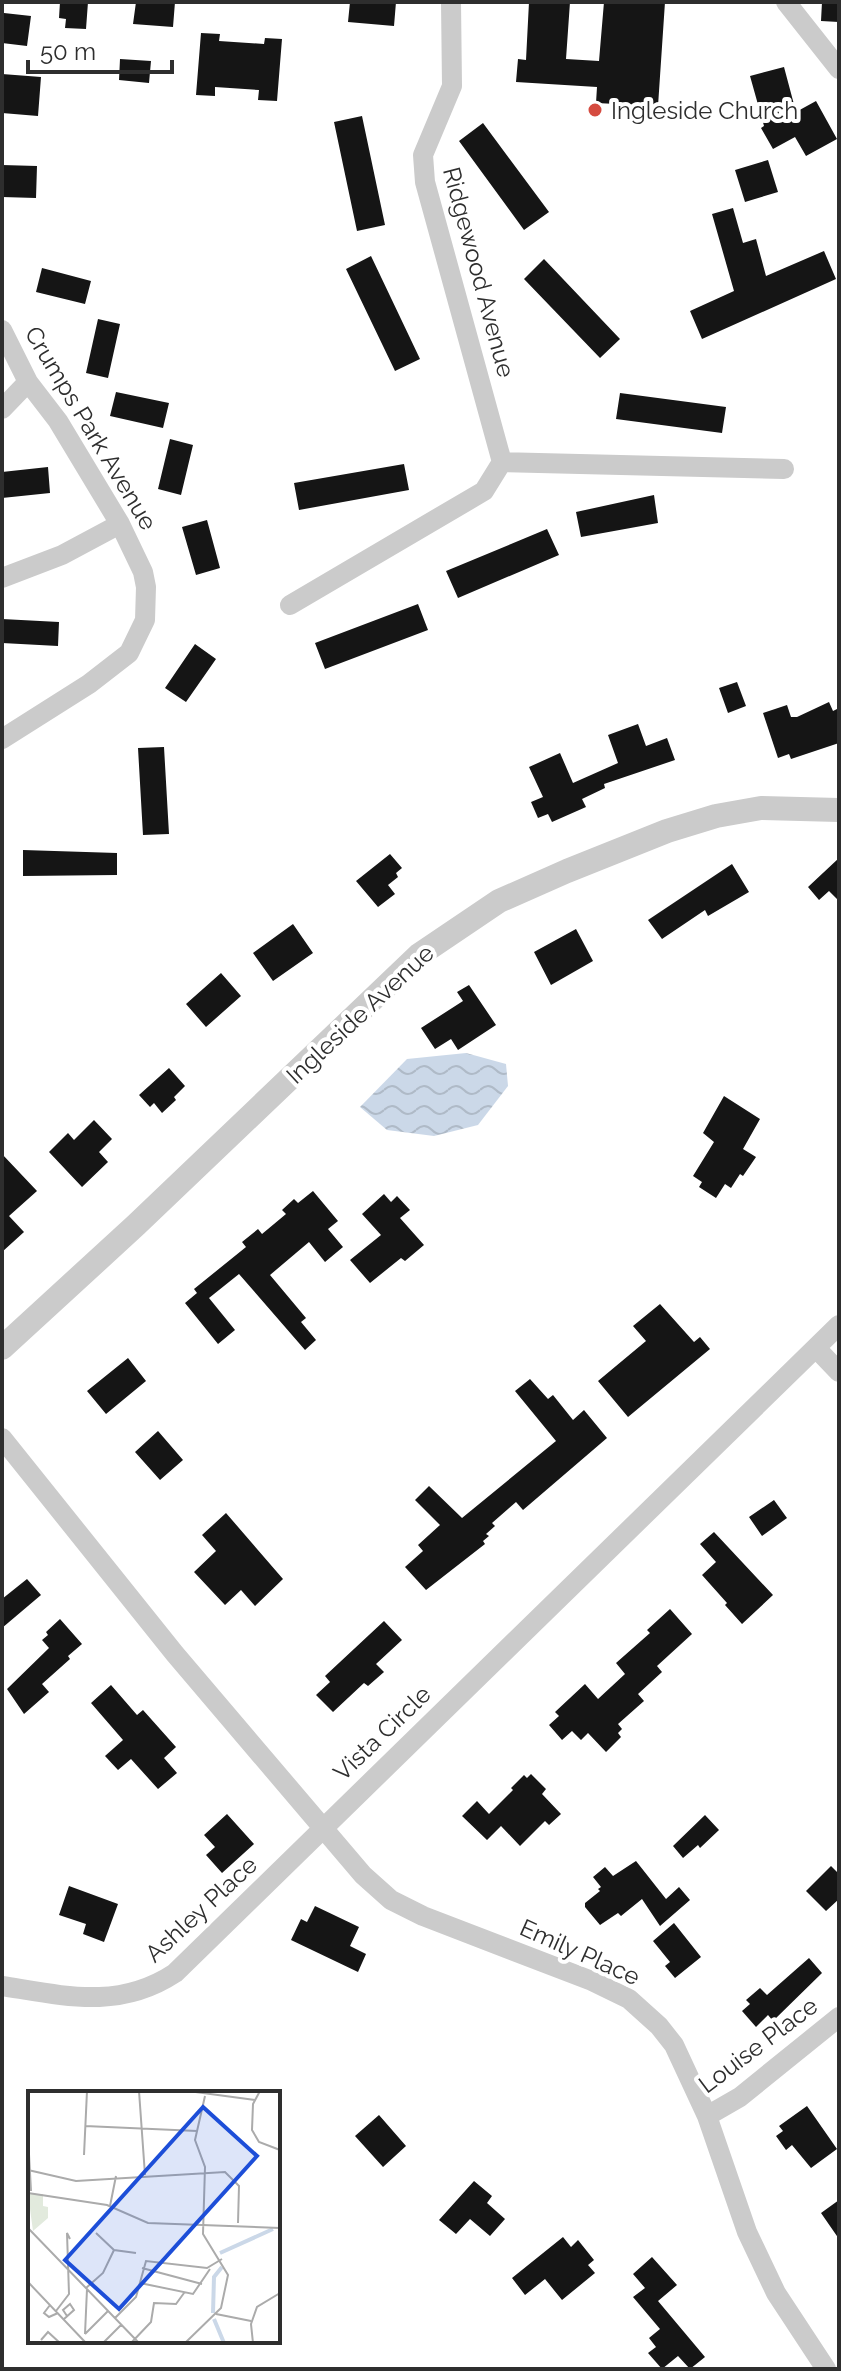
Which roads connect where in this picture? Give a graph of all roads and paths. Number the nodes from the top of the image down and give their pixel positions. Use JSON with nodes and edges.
{"nodes":[{"id":1,"x":451,"y":2,"type":"edge"},
{"id":2,"x":786,"y":2,"type":"edge"},
{"id":3,"x":839,"y":69,"type":"edge"},
{"id":4,"x":2,"y":330,"type":"edge"},
{"id":5,"x":28,"y":382,"type":"junction"},
{"id":6,"x":2,"y":409,"type":"edge"},
{"id":7,"x":502,"y":462,"type":"junction"},
{"id":8,"x":784,"y":469,"type":"dead end"},
{"id":9,"x":120,"y":524,"type":"junction"},
{"id":10,"x":2,"y":578,"type":"edge"},
{"id":11,"x":290,"y":605,"type":"dead end"},
{"id":12,"x":2,"y":739,"type":"edge"},
{"id":13,"x":839,"y":810,"type":"edge"},
{"id":14,"x":839,"y":1325,"type":"edge"},
{"id":15,"x":816,"y":1348,"type":"junction"},
{"id":16,"x":6,"y":1349,"type":"edge"},
{"id":17,"x":839,"y":1372,"type":"edge"},
{"id":18,"x":2,"y":1438,"type":"edge"},
{"id":19,"x":323,"y":1826,"type":"junction"},
{"id":20,"x":2,"y":1986,"type":"edge"},
{"id":21,"x":839,"y":2017,"type":"edge"},
{"id":22,"x":707,"y":2116,"type":"junction"},
{"id":23,"x":826,"y":2369,"type":"edge"}],
"edges":[{"from":1,"to":7,"type":"street","name":"Ridgewood Avenue"},
{"from":2,"to":3,"type":"street"},
{"from":4,"to":5,"type":"street","name":"Crumps Park Avenue"},
{"from":5,"to":6,"type":"street"},
{"from":5,"to":9,"type":"street","name":"Crumps Park Avenue"},
{"from":7,"to":8,"type":"street"},
{"from":7,"to":11,"type":"street"},
{"from":9,"to":10,"type":"street"},
{"from":9,"to":12,"type":"street","name":"Crumps Park Avenue"},
{"from":13,"to":16,"type":"street","name":"Ingleside Avenue"},
{"from":14,"to":15,"type":"street","name":"Vista Circle"},
{"from":15,"to":17,"type":"street"},
{"from":15,"to":19,"type":"street","name":"Vista Circle"},
{"from":18,"to":19,"type":"street"},
{"from":19,"to":20,"type":"street","name":"Ashley Place"},
{"from":19,"to":22,"type":"street","name":"Emily Place"},
{"from":21,"to":22,"type":"street","name":"Louise Place"},
{"from":22,"to":23,"type":"street","name":"Emily Place"}]}
